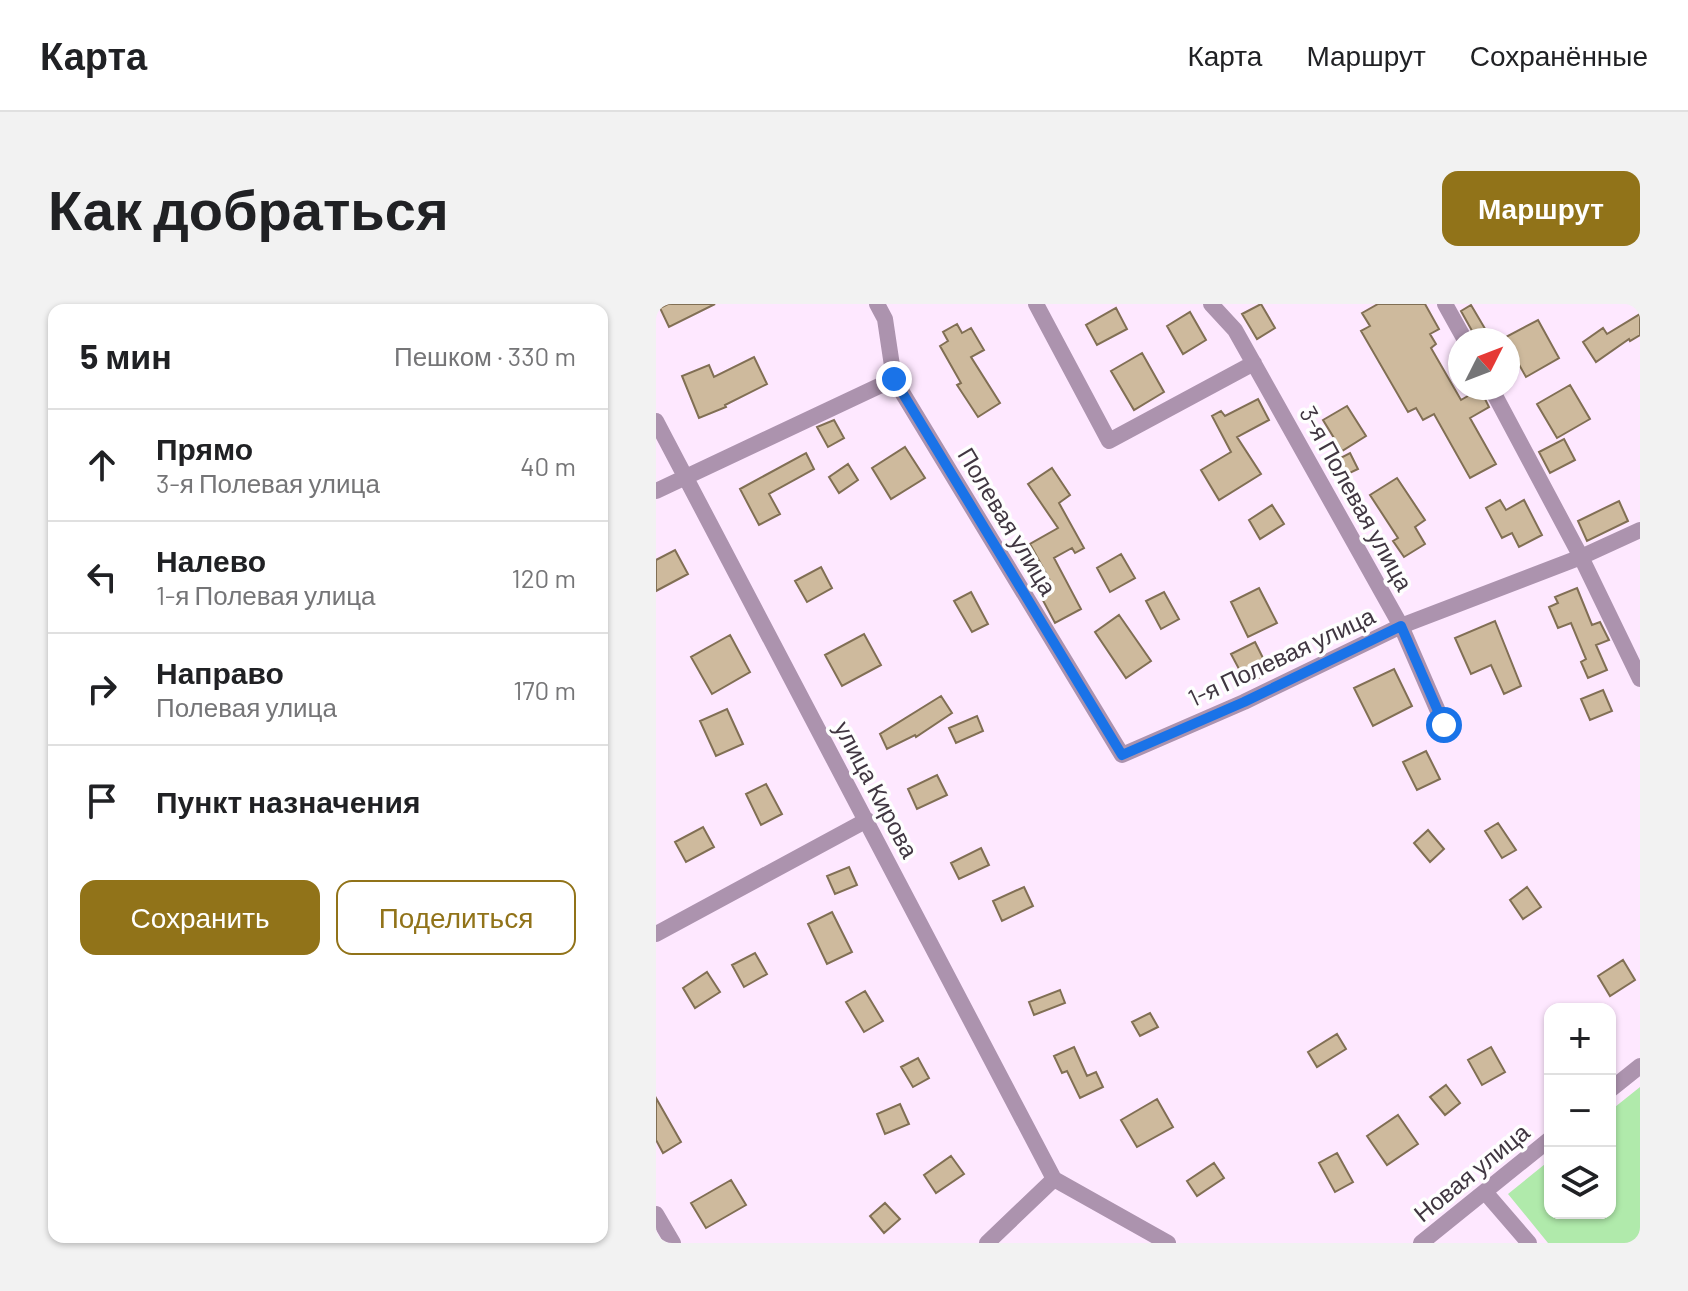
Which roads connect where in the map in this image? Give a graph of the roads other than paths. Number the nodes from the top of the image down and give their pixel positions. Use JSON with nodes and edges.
{"nodes":[{"id":1,"x":877,"y":304,"type":"edge"},
{"id":2,"x":1036,"y":304,"type":"edge"},
{"id":3,"x":1211,"y":304,"type":"edge"},
{"id":4,"x":1445,"y":304,"type":"edge"},
{"id":5,"x":1458,"y":328,"type":"edge"},
{"id":6,"x":1254,"y":363,"type":"junction"},
{"id":7,"x":894,"y":379,"type":"junction"},
{"id":8,"x":1497,"y":400,"type":"edge"},
{"id":9,"x":656,"y":421,"type":"edge"},
{"id":10,"x":684,"y":476,"type":"junction"},
{"id":11,"x":656,"y":491,"type":"edge"},
{"id":12,"x":1640,"y":530,"type":"edge"},
{"id":13,"x":1581,"y":557,"type":"junction"},
{"id":14,"x":1401,"y":626,"type":"junction"},
{"id":15,"x":1640,"y":679,"type":"edge"},
{"id":16,"x":1444,"y":725,"type":"dead end"},
{"id":17,"x":1122,"y":755,"type":"joint"},
{"id":18,"x":867,"y":820,"type":"junction"},
{"id":19,"x":656,"y":934,"type":"edge"},
{"id":20,"x":1640,"y":1066,"type":"edge"},
{"id":21,"x":1616,"y":1085,"type":"edge"},
{"id":22,"x":1544,"y":1144,"type":"edge"},
{"id":23,"x":1054,"y":1179,"type":"junction"},
{"id":24,"x":1485,"y":1192,"type":"junction"},
{"id":25,"x":656,"y":1214,"type":"edge"},
{"id":26,"x":673,"y":1243,"type":"edge"},
{"id":27,"x":987,"y":1243,"type":"edge"},
{"id":28,"x":1168,"y":1243,"type":"edge"},
{"id":29,"x":1421,"y":1243,"type":"edge"},
{"id":30,"x":1529,"y":1243,"type":"edge"}],
"edges":[{"from":1,"to":7,"type":"street","name":"Полевая улица"},
{"from":2,"to":6,"type":"street"},
{"from":3,"to":6,"type":"street","name":"3-я Полевая улица"},
{"from":4,"to":5,"type":"street"},
{"from":6,"to":14,"type":"street","name":"3-я Полевая улица"},
{"from":7,"to":10,"type":"street"},
{"from":7,"to":17,"type":"street","name":"Полевая улица"},
{"from":8,"to":13,"type":"street"},
{"from":9,"to":10,"type":"street","name":"улица Кирова"},
{"from":10,"to":11,"type":"street"},
{"from":10,"to":18,"type":"street","name":"улица Кирова"},
{"from":12,"to":13,"type":"street","name":"1-я Полевая улица"},
{"from":13,"to":14,"type":"street","name":"1-я Полевая улица"},
{"from":13,"to":15,"type":"street"},
{"from":14,"to":16,"type":"street","name":"3-я Полевая улица"},
{"from":14,"to":17,"type":"street","name":"1-я Полевая улица"},
{"from":18,"to":19,"type":"street"},
{"from":18,"to":23,"type":"street","name":"улица Кирова"},
{"from":20,"to":21,"type":"street"},
{"from":22,"to":24,"type":"street","name":"Новая улица"},
{"from":23,"to":27,"type":"street"},
{"from":23,"to":28,"type":"street"},
{"from":24,"to":29,"type":"street","name":"Новая улица"},
{"from":24,"to":30,"type":"street"},
{"from":25,"to":26,"type":"street"}]}
